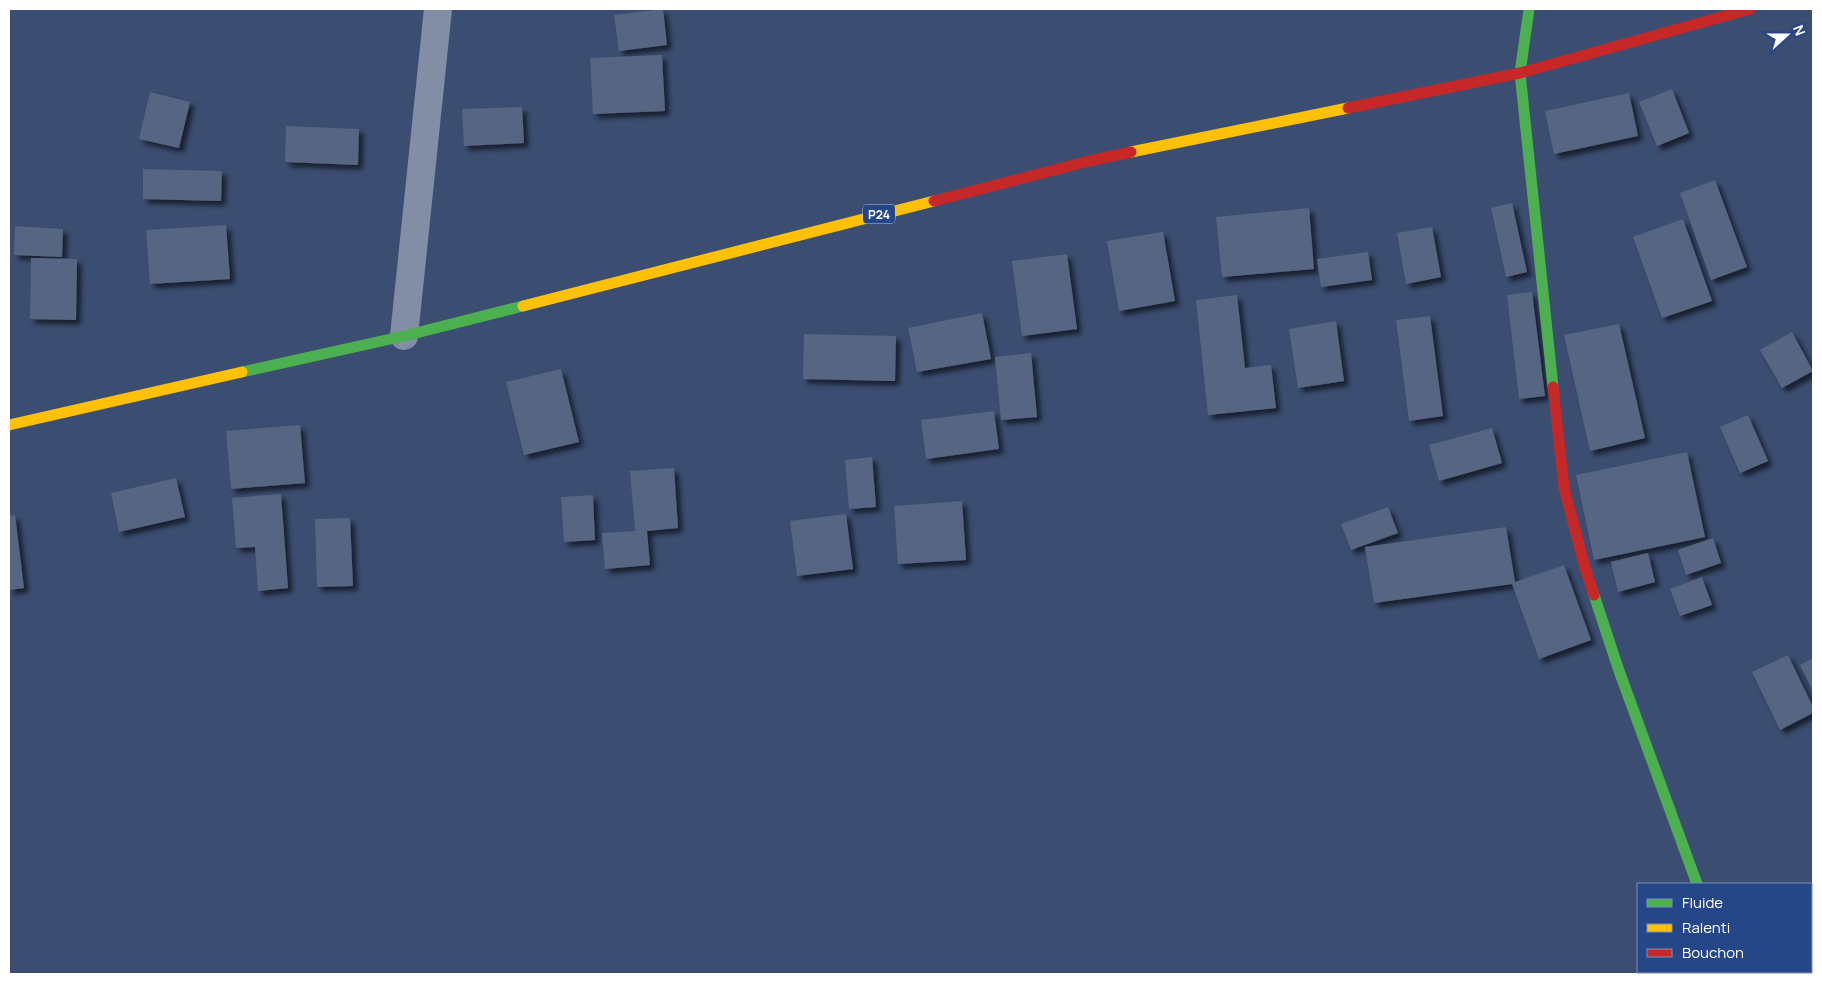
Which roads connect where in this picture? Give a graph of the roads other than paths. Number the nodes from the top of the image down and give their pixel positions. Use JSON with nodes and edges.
{"nodes":[{"id":1,"x":438,"y":9,"type":"edge"},
{"id":2,"x":1529,"y":9,"type":"edge"},
{"id":3,"x":1750,"y":9,"type":"edge"},
{"id":4,"x":1520,"y":73,"type":"junction"},
{"id":5,"x":404,"y":336,"type":"junction"},
{"id":6,"x":9,"y":425,"type":"edge"},
{"id":7,"x":1697,"y":883,"type":"edge"}],
"edges":[{"from":1,"to":5,"type":"street"},
{"from":2,"to":4,"type":"main road"},
{"from":3,"to":4,"type":"main road","number":"P24"},
{"from":4,"to":5,"type":"main road","number":"P24"},
{"from":4,"to":7,"type":"main road"},
{"from":5,"to":6,"type":"main road","number":"P24"}]}
